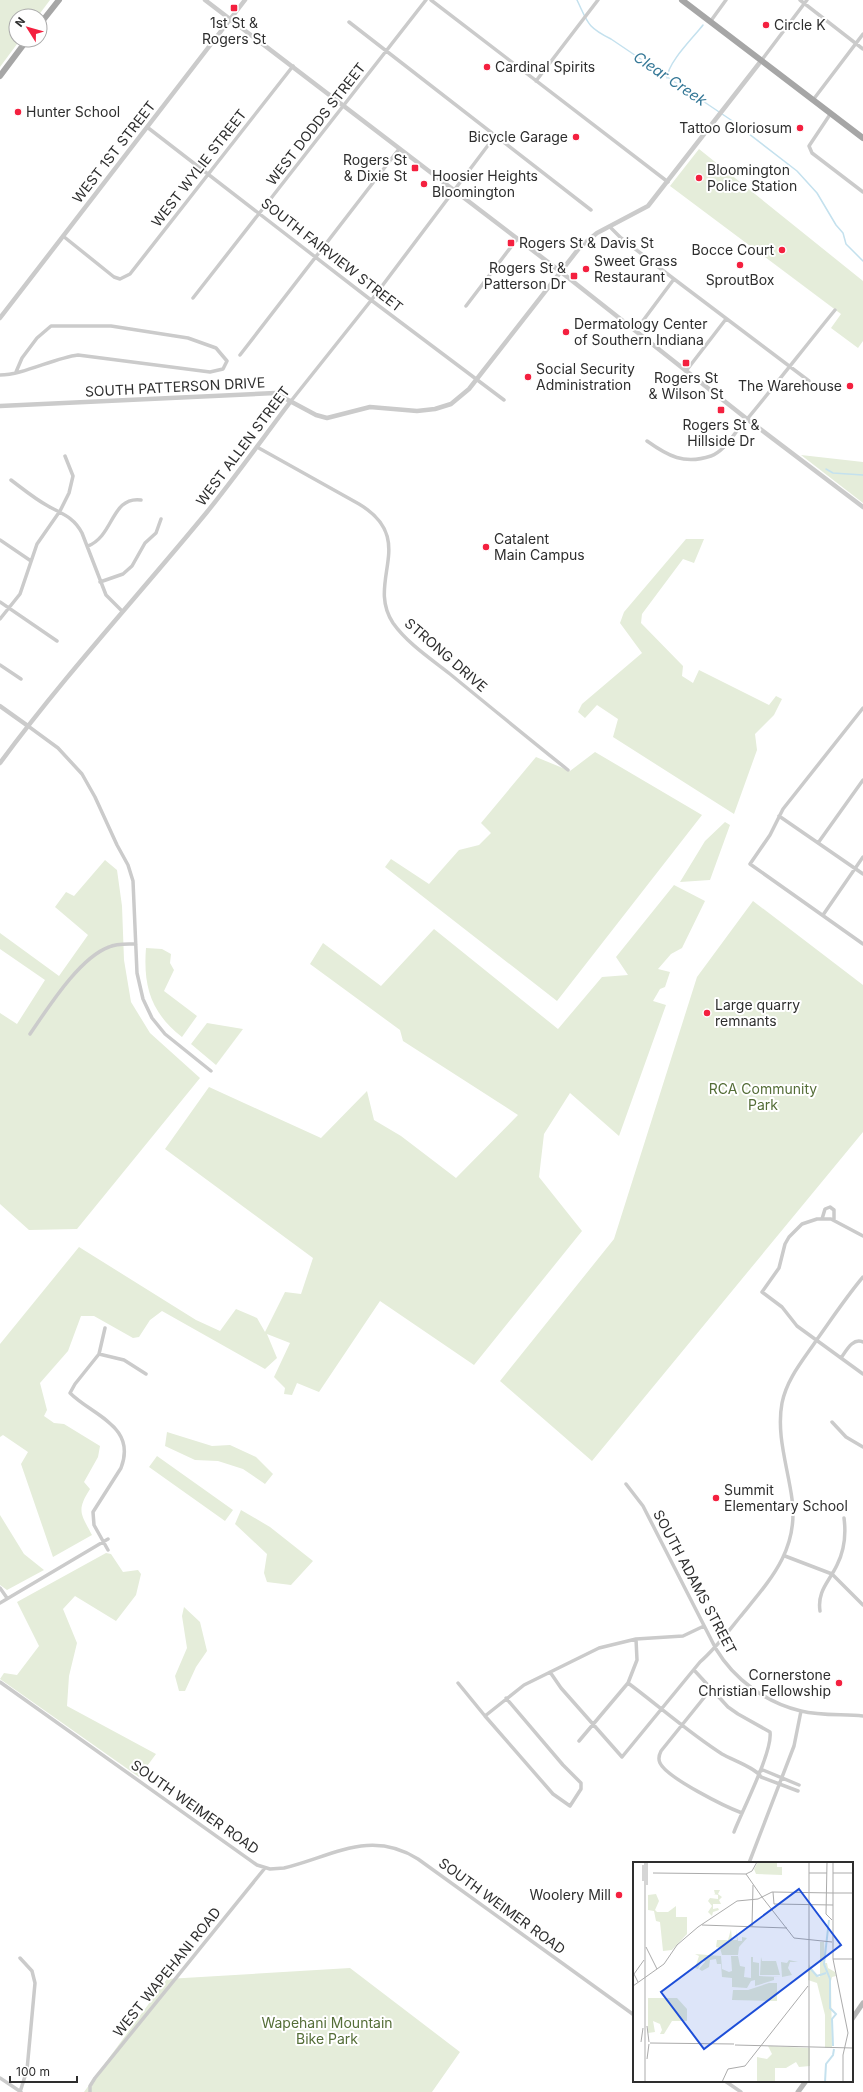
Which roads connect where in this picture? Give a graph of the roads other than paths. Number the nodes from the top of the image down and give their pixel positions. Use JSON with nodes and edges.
{"nodes":[{"id":1,"x":58,"y":0,"type":"edge"},
{"id":2,"x":205,"y":0,"type":"edge"},
{"id":3,"x":245,"y":0,"type":"edge"},
{"id":4,"x":426,"y":0,"type":"edge"},
{"id":5,"x":431,"y":0,"type":"edge"},
{"id":6,"x":598,"y":0,"type":"edge"},
{"id":7,"x":682,"y":0,"type":"edge"},
{"id":8,"x":726,"y":0,"type":"edge"},
{"id":9,"x":800,"y":0,"type":"edge"},
{"id":10,"x":806,"y":2,"type":"edge"},
{"id":11,"x":48,"y":13,"type":"edge"},
{"id":12,"x":230,"y":19,"type":"junction"},
{"id":13,"x":348,"y":22,"type":"dead end"},
{"id":14,"x":710,"y":22,"type":"junction"},
{"id":15,"x":863,"y":34,"type":"edge"},
{"id":16,"x":856,"y":43,"type":"junction"},
{"id":17,"x":21,"y":48,"type":"edge"},
{"id":18,"x":863,"y":49,"type":"edge"},
{"id":19,"x":386,"y":51,"type":"junction"},
{"id":20,"x":761,"y":61,"type":"junction"},
{"id":21,"x":293,"y":66,"type":"junction"},
{"id":22,"x":0,"y":76,"type":"edge"},
{"id":23,"x":536,"y":81,"type":"junction"},
{"id":24,"x":813,"y":100,"type":"junction"},
{"id":25,"x":344,"y":106,"type":"junction"},
{"id":26,"x":831,"y":113,"type":"junction"},
{"id":27,"x":147,"y":127,"type":"junction"},
{"id":28,"x":495,"y":136,"type":"junction"},
{"id":29,"x":863,"y":138,"type":"edge"},
{"id":30,"x":399,"y":148,"type":"junction"},
{"id":31,"x":209,"y":174,"type":"junction"},
{"id":32,"x":668,"y":182,"type":"junction"},
{"id":33,"x":454,"y":191,"type":"junction"},
{"id":34,"x":863,"y":192,"type":"edge"},
{"id":35,"x":591,"y":210,"type":"dead end"},
{"id":36,"x":260,"y":213,"type":"junction"},
{"id":37,"x":610,"y":227,"type":"junction"},
{"id":38,"x":63,"y":236,"type":"junction"},
{"id":39,"x":517,"y":240,"type":"junction"},
{"id":40,"x":315,"y":257,"type":"junction"},
{"id":41,"x":561,"y":272,"type":"junction"},
{"id":42,"x":674,"y":279,"type":"junction"},
{"id":43,"x":193,"y":298,"type":"dead end"},
{"id":44,"x":371,"y":300,"type":"junction"},
{"id":45,"x":466,"y":306,"type":"dead end"},
{"id":46,"x":835,"y":310,"type":"dead end"},
{"id":47,"x":0,"y":318,"type":"edge"},
{"id":48,"x":726,"y":319,"type":"junction"},
{"id":49,"x":636,"y":330,"type":"junction"},
{"id":50,"x":240,"y":356,"type":"dead end"},
{"id":51,"x":789,"y":368,"type":"junction"},
{"id":52,"x":686,"y":371,"type":"junction"},
{"id":53,"x":16,"y":372,"type":"junction"},
{"id":54,"x":0,"y":374,"type":"edge"},
{"id":55,"x":477,"y":379,"type":"junction"},
{"id":56,"x":809,"y":381,"type":"dead end"},
{"id":57,"x":504,"y":400,"type":"dead end"},
{"id":58,"x":291,"y":401,"type":"junction"},
{"id":59,"x":0,"y":406,"type":"edge"},
{"id":60,"x":747,"y":419,"type":"junction"},
{"id":61,"x":647,"y":440,"type":"dead end"},
{"id":62,"x":257,"y":447,"type":"junction"},
{"id":63,"x":65,"y":456,"type":"dead end"},
{"id":64,"x":11,"y":480,"type":"dead end"},
{"id":65,"x":141,"y":500,"type":"dead end"},
{"id":66,"x":863,"y":507,"type":"edge"},
{"id":67,"x":60,"y":511,"type":"junction"},
{"id":68,"x":161,"y":519,"type":"dead end"},
{"id":69,"x":0,"y":540,"type":"edge"},
{"id":70,"x":88,"y":546,"type":"junction"},
{"id":71,"x":31,"y":561,"type":"junction"},
{"id":72,"x":100,"y":582,"type":"junction"},
{"id":73,"x":0,"y":602,"type":"edge"},
{"id":74,"x":9,"y":609,"type":"junction"},
{"id":75,"x":122,"y":611,"type":"junction"},
{"id":76,"x":0,"y":619,"type":"edge"},
{"id":77,"x":57,"y":641,"type":"dead end"},
{"id":78,"x":0,"y":665,"type":"edge"},
{"id":79,"x":21,"y":679,"type":"dead end"},
{"id":80,"x":0,"y":706,"type":"edge"},
{"id":81,"x":863,"y":708,"type":"edge"},
{"id":82,"x":28,"y":726,"type":"junction"},
{"id":83,"x":0,"y":763,"type":"edge"},
{"id":84,"x":568,"y":770,"type":"dead end"},
{"id":85,"x":863,"y":780,"type":"edge"},
{"id":86,"x":779,"y":816,"type":"junction"},
{"id":87,"x":818,"y":843,"type":"junction"},
{"id":88,"x":863,"y":856,"type":"edge"},
{"id":89,"x":855,"y":869,"type":"junction"},
{"id":90,"x":863,"y":874,"type":"edge"},
{"id":91,"x":823,"y":915,"type":"junction"},
{"id":92,"x":136,"y":944,"type":"junction"},
{"id":93,"x":863,"y":944,"type":"edge"},
{"id":94,"x":30,"y":1034,"type":"dead end"},
{"id":95,"x":212,"y":1070,"type":"dead end"},
{"id":96,"x":822,"y":1219,"type":"junction"},
{"id":97,"x":834,"y":1220,"type":"junction"},
{"id":98,"x":863,"y":1236,"type":"edge"},
{"id":99,"x":863,"y":1276,"type":"edge"},
{"id":100,"x":105,"y":1328,"type":"dead end"},
{"id":101,"x":816,"y":1340,"type":"junction"},
{"id":102,"x":863,"y":1342,"type":"edge"},
{"id":103,"x":99,"y":1354,"type":"junction"},
{"id":104,"x":841,"y":1358,"type":"junction"},
{"id":105,"x":146,"y":1374,"type":"dead end"},
{"id":106,"x":863,"y":1374,"type":"edge"},
{"id":107,"x":832,"y":1422,"type":"dead end"},
{"id":108,"x":863,"y":1447,"type":"edge"},
{"id":109,"x":626,"y":1484,"type":"dead end"},
{"id":110,"x":844,"y":1518,"type":"dead end"},
{"id":111,"x":108,"y":1539,"type":"dead end"},
{"id":112,"x":103,"y":1542,"type":"junction"},
{"id":113,"x":108,"y":1550,"type":"dead end"},
{"id":114,"x":785,"y":1556,"type":"junction"},
{"id":115,"x":832,"y":1574,"type":"junction"},
{"id":116,"x":0,"y":1588,"type":"edge"},
{"id":117,"x":7,"y":1598,"type":"junction"},
{"id":118,"x":0,"y":1603,"type":"edge"},
{"id":119,"x":863,"y":1605,"type":"edge"},
{"id":120,"x":820,"y":1611,"type":"dead end"},
{"id":121,"x":704,"y":1626,"type":"junction"},
{"id":122,"x":636,"y":1639,"type":"junction"},
{"id":123,"x":716,"y":1649,"type":"junction"},
{"id":124,"x":694,"y":1670,"type":"junction"},
{"id":125,"x":550,"y":1672,"type":"junction"},
{"id":126,"x":0,"y":1682,"type":"edge"},
{"id":127,"x":458,"y":1683,"type":"dead end"},
{"id":128,"x":628,"y":1683,"type":"junction"},
{"id":129,"x":711,"y":1688,"type":"junction"},
{"id":130,"x":506,"y":1698,"type":"junction"},
{"id":131,"x":663,"y":1709,"type":"junction"},
{"id":132,"x":801,"y":1711,"type":"junction"},
{"id":133,"x":485,"y":1716,"type":"junction"},
{"id":134,"x":863,"y":1716,"type":"edge"},
{"id":135,"x":594,"y":1725,"type":"junction"},
{"id":136,"x":682,"y":1725,"type":"junction"},
{"id":137,"x":579,"y":1741,"type":"dead end"},
{"id":138,"x":759,"y":1772,"type":"junction"},
{"id":139,"x":783,"y":1779,"type":"junction"},
{"id":140,"x":781,"y":1785,"type":"junction"},
{"id":141,"x":799,"y":1785,"type":"dead end"},
{"id":142,"x":798,"y":1791,"type":"dead end"},
{"id":143,"x":742,"y":1813,"type":"junction"},
{"id":144,"x":734,"y":1832,"type":"dead end"},
{"id":145,"x":749,"y":1862,"type":"edge"},
{"id":146,"x":265,"y":1868,"type":"junction"},
{"id":147,"x":20,"y":1958,"type":"dead end"},
{"id":148,"x":863,"y":2003,"type":"edge"},
{"id":149,"x":633,"y":2014,"type":"edge"},
{"id":150,"x":853,"y":2018,"type":"edge"},
{"id":151,"x":0,"y":2078,"type":"edge"},
{"id":152,"x":726,"y":2082,"type":"edge"},
{"id":153,"x":805,"y":2082,"type":"edge"},
{"id":154,"x":21,"y":2092,"type":"edge"},
{"id":155,"x":90,"y":2092,"type":"edge"},
{"id":156,"x":740,"y":2092,"type":"edge"},
{"id":157,"x":798,"y":2092,"type":"edge"}],
"edges":[{"from":1,"to":11,"type":"main road"},
{"from":2,"to":12,"type":"street"},
{"from":3,"to":12,"type":"street","name":"WEST 1ST STREET"},
{"from":4,"to":19,"type":"street","name":"WEST DODDS STREET"},
{"from":5,"to":23,"type":"street"},
{"from":6,"to":23,"type":"street"},
{"from":7,"to":14,"type":"main road"},
{"from":8,"to":14,"type":"street"},
{"from":9,"to":10,"type":"street"},
{"from":10,"to":16,"type":"street"},
{"from":10,"to":20,"type":"street"},
{"from":12,"to":21,"type":"street"},
{"from":12,"to":27,"type":"street","name":"WEST 1ST STREET"},
{"from":13,"to":19,"type":"street"},
{"from":14,"to":20,"type":"main road"},
{"from":15,"to":16,"type":"street"},
{"from":16,"to":18,"type":"street"},
{"from":16,"to":24,"type":"street"},
{"from":17,"to":22,"type":"main road"},
{"from":19,"to":25,"type":"street","name":"WEST DODDS STREET"},
{"from":19,"to":28,"type":"street"},
{"from":20,"to":24,"type":"main road"},
{"from":20,"to":32,"type":"street","name":"SOUTH PATTERSON DRIVE"},
{"from":21,"to":25,"type":"street"},
{"from":21,"to":31,"type":"street","name":"WEST WYLIE STREET"},
{"from":23,"to":32,"type":"street"},
{"from":24,"to":26,"type":"main road"},
{"from":25,"to":30,"type":"street"},
{"from":25,"to":36,"type":"street","name":"WEST DODDS STREET"},
{"from":26,"to":29,"type":"main road"},
{"from":26,"to":34,"type":"street"},
{"from":27,"to":31,"type":"street","name":"SOUTH FAIRVIEW STREET"},
{"from":27,"to":38,"type":"street","name":"WEST 1ST STREET"},
{"from":28,"to":33,"type":"street","name":"WEST ALLEN STREET"},
{"from":28,"to":35,"type":"street"},
{"from":30,"to":33,"type":"street"},
{"from":30,"to":40,"type":"street"},
{"from":31,"to":36,"type":"street","name":"SOUTH FAIRVIEW STREET"},
{"from":31,"to":38,"type":"street","name":"WEST WYLIE STREET"},
{"from":32,"to":37,"type":"street","name":"SOUTH PATTERSON DRIVE"},
{"from":33,"to":39,"type":"street"},
{"from":33,"to":44,"type":"street","name":"WEST ALLEN STREET"},
{"from":36,"to":40,"type":"street","name":"SOUTH FAIRVIEW STREET"},
{"from":36,"to":43,"type":"street","name":"WEST DODDS STREET"},
{"from":37,"to":41,"type":"street","name":"SOUTH PATTERSON DRIVE"},
{"from":37,"to":42,"type":"street"},
{"from":38,"to":47,"type":"street","name":"WEST 1ST STREET"},
{"from":39,"to":41,"type":"street"},
{"from":39,"to":45,"type":"street"},
{"from":40,"to":44,"type":"street","name":"SOUTH FAIRVIEW STREET"},
{"from":40,"to":50,"type":"street"},
{"from":41,"to":49,"type":"street"},
{"from":41,"to":55,"type":"street","name":"SOUTH PATTERSON DRIVE"},
{"from":42,"to":48,"type":"street"},
{"from":42,"to":49,"type":"street"},
{"from":44,"to":55,"type":"street","name":"SOUTH FAIRVIEW STREET"},
{"from":44,"to":58,"type":"street","name":"WEST ALLEN STREET"},
{"from":46,"to":51,"type":"street"},
{"from":48,"to":51,"type":"street"},
{"from":48,"to":52,"type":"street"},
{"from":49,"to":52,"type":"street"},
{"from":51,"to":56,"type":"street"},
{"from":51,"to":60,"type":"street"},
{"from":52,"to":60,"type":"street"},
{"from":53,"to":53,"type":"street"},
{"from":53,"to":54,"type":"street"},
{"from":55,"to":57,"type":"street","name":"SOUTH FAIRVIEW STREET"},
{"from":55,"to":58,"type":"street","name":"SOUTH PATTERSON DRIVE"},
{"from":58,"to":59,"type":"street","name":"SOUTH PATTERSON DRIVE"},
{"from":58,"to":62,"type":"street","name":"WEST ALLEN STREET"},
{"from":60,"to":61,"type":"street"},
{"from":60,"to":66,"type":"street"},
{"from":62,"to":75,"type":"street","name":"WEST ALLEN STREET"},
{"from":62,"to":84,"type":"street","name":"STRONG DRIVE"},
{"from":63,"to":67,"type":"street"},
{"from":64,"to":67,"type":"street"},
{"from":65,"to":70,"type":"street"},
{"from":67,"to":70,"type":"street"},
{"from":67,"to":71,"type":"street"},
{"from":68,"to":72,"type":"street"},
{"from":69,"to":71,"type":"street"},
{"from":70,"to":72,"type":"street"},
{"from":71,"to":74,"type":"street"},
{"from":72,"to":75,"type":"street"},
{"from":73,"to":74,"type":"street"},
{"from":74,"to":76,"type":"street"},
{"from":74,"to":77,"type":"street"},
{"from":75,"to":82,"type":"street","name":"WEST ALLEN STREET"},
{"from":78,"to":79,"type":"street"},
{"from":80,"to":82,"type":"street"},
{"from":81,"to":86,"type":"street"},
{"from":82,"to":83,"type":"street","name":"WEST ALLEN STREET"},
{"from":82,"to":92,"type":"street"},
{"from":85,"to":87,"type":"street"},
{"from":86,"to":87,"type":"street"},
{"from":86,"to":91,"type":"street"},
{"from":87,"to":89,"type":"street"},
{"from":88,"to":89,"type":"street"},
{"from":89,"to":90,"type":"street"},
{"from":89,"to":91,"type":"street"},
{"from":91,"to":93,"type":"street"},
{"from":92,"to":94,"type":"street"},
{"from":92,"to":95,"type":"street"},
{"from":96,"to":97,"type":"street"},
{"from":96,"to":97,"type":"street"},
{"from":96,"to":101,"type":"street"},
{"from":97,"to":98,"type":"street"},
{"from":99,"to":101,"type":"street"},
{"from":100,"to":103,"type":"street"},
{"from":101,"to":104,"type":"street"},
{"from":101,"to":114,"type":"street"},
{"from":102,"to":104,"type":"street"},
{"from":103,"to":105,"type":"street"},
{"from":103,"to":112,"type":"street"},
{"from":104,"to":106,"type":"street"},
{"from":107,"to":108,"type":"street"},
{"from":109,"to":121,"type":"street","name":"SOUTH ADAMS STREET"},
{"from":110,"to":115,"type":"street"},
{"from":111,"to":112,"type":"street"},
{"from":112,"to":113,"type":"street"},
{"from":112,"to":117,"type":"street"},
{"from":114,"to":115,"type":"street"},
{"from":114,"to":123,"type":"street"},
{"from":115,"to":119,"type":"street"},
{"from":115,"to":120,"type":"street"},
{"from":116,"to":117,"type":"street"},
{"from":117,"to":118,"type":"street"},
{"from":121,"to":122,"type":"street"},
{"from":121,"to":123,"type":"street","name":"SOUTH ADAMS STREET"},
{"from":122,"to":125,"type":"street"},
{"from":122,"to":128,"type":"street"},
{"from":123,"to":124,"type":"street"},
{"from":123,"to":132,"type":"street","name":"SOUTH ADAMS STREET"},
{"from":124,"to":129,"type":"street"},
{"from":124,"to":131,"type":"street"},
{"from":125,"to":130,"type":"street"},
{"from":125,"to":135,"type":"street"},
{"from":126,"to":146,"type":"street","name":"SOUTH WEIMER ROAD"},
{"from":127,"to":133,"type":"street"},
{"from":128,"to":131,"type":"street"},
{"from":128,"to":135,"type":"street"},
{"from":129,"to":136,"type":"street"},
{"from":129,"to":138,"type":"street"},
{"from":130,"to":133,"type":"street"},
{"from":130,"to":133,"type":"street"},
{"from":131,"to":135,"type":"street"},
{"from":131,"to":136,"type":"street"},
{"from":132,"to":134,"type":"street","name":"SOUTH ADAMS STREET"},
{"from":132,"to":139,"type":"street"},
{"from":135,"to":137,"type":"street"},
{"from":136,"to":138,"type":"street"},
{"from":136,"to":143,"type":"street"},
{"from":138,"to":139,"type":"street"},
{"from":138,"to":140,"type":"street"},
{"from":138,"to":143,"type":"street"},
{"from":139,"to":140,"type":"street"},
{"from":139,"to":141,"type":"street"},
{"from":140,"to":142,"type":"street"},
{"from":140,"to":145,"type":"street"},
{"from":143,"to":144,"type":"street"},
{"from":146,"to":149,"type":"street","name":"SOUTH WEIMER ROAD"},
{"from":146,"to":155,"type":"street","name":"WEST WAPEHANI ROAD"},
{"from":147,"to":154,"type":"street"},
{"from":148,"to":150,"type":"main road"},
{"from":151,"to":154,"type":"street"},
{"from":152,"to":156,"type":"street"},
{"from":153,"to":157,"type":"main road"}]}
